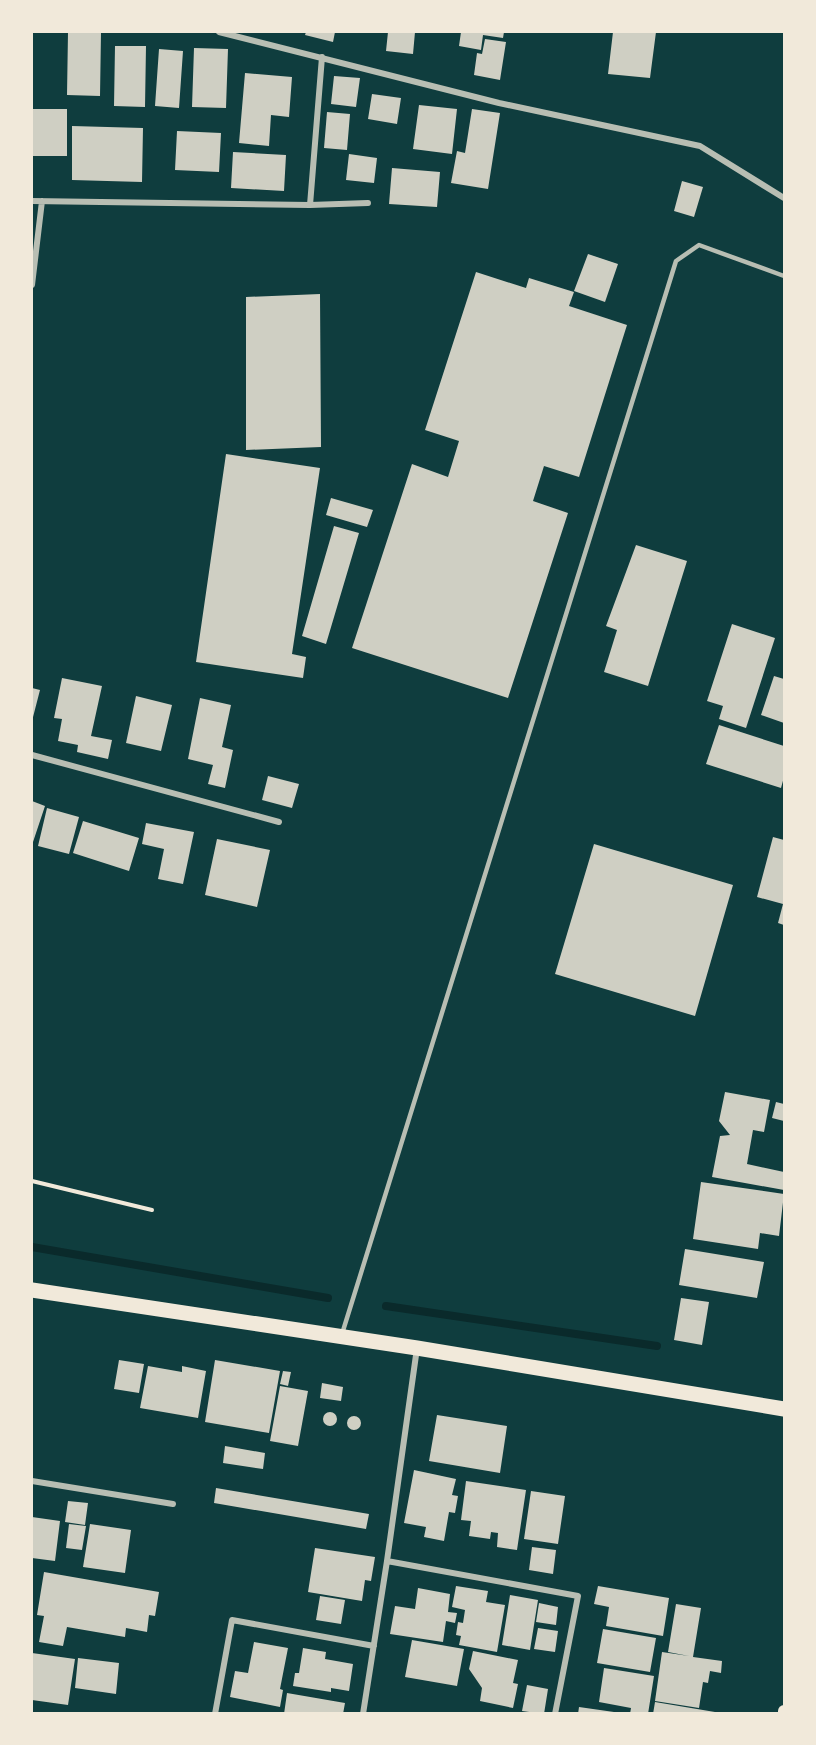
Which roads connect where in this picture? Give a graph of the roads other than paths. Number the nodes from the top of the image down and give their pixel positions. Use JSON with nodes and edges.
{"nodes":[{"id":1,"x":219,"y":32,"type":"edge"},
{"id":2,"x":322,"y":57,"type":"junction"},
{"id":3,"x":784,"y":198,"type":"edge"},
{"id":4,"x":32,"y":201,"type":"edge"},
{"id":5,"x":42,"y":201,"type":"junction"},
{"id":6,"x":368,"y":203,"type":"dead end"},
{"id":7,"x":310,"y":205,"type":"junction"},
{"id":8,"x":784,"y":276,"type":"edge"},
{"id":9,"x":32,"y":285,"type":"edge"},
{"id":10,"x":32,"y":755,"type":"edge"},
{"id":11,"x":279,"y":822,"type":"dead end"},
{"id":12,"x":32,"y":1290,"type":"edge"},
{"id":13,"x":341,"y":1336,"type":"junction"},
{"id":14,"x":417,"y":1348,"type":"junction"},
{"id":15,"x":784,"y":1409,"type":"edge"},
{"id":16,"x":32,"y":1481,"type":"edge"},
{"id":17,"x":173,"y":1504,"type":"dead end"},
{"id":18,"x":387,"y":1561,"type":"junction"},
{"id":19,"x":374,"y":1646,"type":"junction"},
{"id":20,"x":215,"y":1713,"type":"edge"},
{"id":21,"x":363,"y":1713,"type":"edge"},
{"id":22,"x":555,"y":1713,"type":"edge"}],
"edges":[{"from":1,"to":2,"type":"street"},
{"from":2,"to":3,"type":"street"},
{"from":2,"to":7,"type":"street"},
{"from":4,"to":5,"type":"street"},
{"from":5,"to":7,"type":"street"},
{"from":5,"to":9,"type":"street"},
{"from":6,"to":7,"type":"street"},
{"from":8,"to":13,"type":"lane"},
{"from":10,"to":11,"type":"street"},
{"from":12,"to":13,"type":"main road"},
{"from":13,"to":14,"type":"main road"},
{"from":14,"to":15,"type":"main road"},
{"from":14,"to":18,"type":"street"},
{"from":16,"to":17,"type":"street"},
{"from":18,"to":19,"type":"street"},
{"from":18,"to":22,"type":"street"},
{"from":19,"to":20,"type":"street"},
{"from":19,"to":21,"type":"street"}]}
